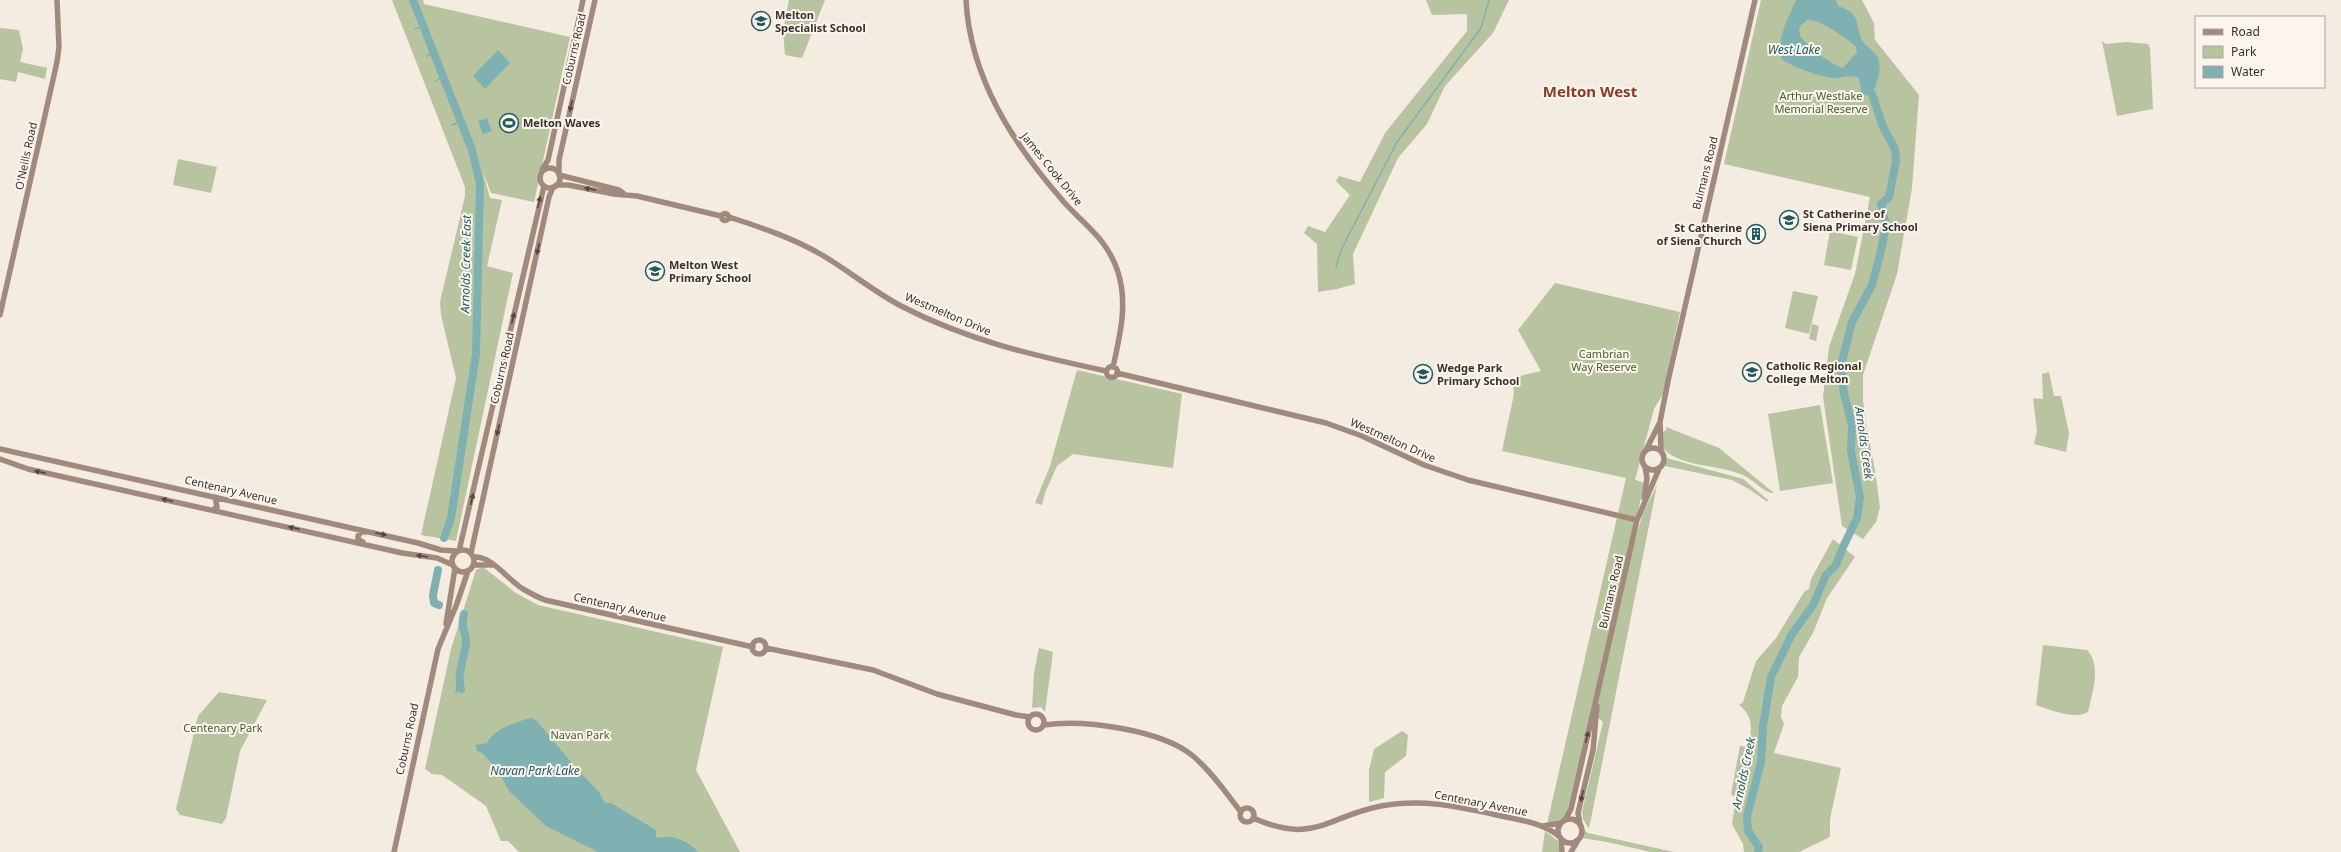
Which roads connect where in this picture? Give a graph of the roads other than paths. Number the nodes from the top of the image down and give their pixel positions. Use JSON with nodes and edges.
{"nodes":[{"id":1,"x":57,"y":0,"type":"edge"},
{"id":2,"x":583,"y":0,"type":"edge"},
{"id":3,"x":595,"y":0,"type":"edge"},
{"id":4,"x":966,"y":0,"type":"edge"},
{"id":5,"x":1755,"y":0,"type":"edge"},
{"id":6,"x":571,"y":53,"type":"junction"},
{"id":7,"x":582,"y":55,"type":"junction"},
{"id":8,"x":542,"y":170,"type":"junction"},
{"id":9,"x":559,"y":174,"type":"junction"},
{"id":10,"x":544,"y":186,"type":"junction"},
{"id":11,"x":555,"y":186,"type":"junction"},
{"id":12,"x":624,"y":194,"type":"junction"},
{"id":13,"x":0,"y":315,"type":"edge"},
{"id":14,"x":1113,"y":367,"type":"junction"},
{"id":15,"x":1106,"y":371,"type":"junction"},
{"id":16,"x":1117,"y":373,"type":"junction"},
{"id":17,"x":1660,"y":422,"type":"junction"},
{"id":18,"x":0,"y":449,"type":"edge"},
{"id":19,"x":1661,"y":450,"type":"junction"},
{"id":20,"x":1645,"y":451,"type":"junction"},
{"id":21,"x":0,"y":459,"type":"edge"},
{"id":22,"x":1645,"y":466,"type":"junction"},
{"id":23,"x":1659,"y":469,"type":"junction"},
{"id":24,"x":478,"y":472,"type":"junction"},
{"id":25,"x":488,"y":474,"type":"junction"},
{"id":26,"x":215,"y":497,"type":"junction"},
{"id":27,"x":1643,"y":504,"type":"junction"},
{"id":28,"x":213,"y":510,"type":"junction"},
{"id":29,"x":1637,"y":520,"type":"junction"},
{"id":30,"x":368,"y":532,"type":"junction"},
{"id":31,"x":387,"y":549,"type":"junction"},
{"id":32,"x":458,"y":551,"type":"junction"},
{"id":33,"x":472,"y":555,"type":"junction"},
{"id":34,"x":473,"y":565,"type":"junction"},
{"id":35,"x":492,"y":565,"type":"junction"},
{"id":36,"x":454,"y":566,"type":"junction"},
{"id":37,"x":468,"y":571,"type":"junction"},
{"id":38,"x":444,"y":632,"type":"junction"},
{"id":39,"x":753,"y":647,"type":"junction"},
{"id":40,"x":766,"y":648,"type":"junction"},
{"id":41,"x":1600,"y":684,"type":"junction"},
{"id":42,"x":1029,"y":720,"type":"junction"},
{"id":43,"x":1044,"y":722,"type":"junction"},
{"id":44,"x":1241,"y":812,"type":"junction"},
{"id":45,"x":1253,"y":818,"type":"junction"},
{"id":46,"x":1563,"y":822,"type":"junction"},
{"id":47,"x":1580,"y":824,"type":"junction"},
{"id":48,"x":1543,"y":826,"type":"junction"},
{"id":49,"x":1560,"y":837,"type":"junction"},
{"id":50,"x":1577,"y":842,"type":"junction"},
{"id":51,"x":394,"y":852,"type":"edge"},
{"id":52,"x":1562,"y":852,"type":"edge"},
{"id":53,"x":1571,"y":852,"type":"edge"}],
"edges":[{"from":1,"to":13,"type":"street","name":"O'Neills Road"},
{"from":2,"to":6,"type":"street","name":"Coburns Road"},
{"from":3,"to":7,"type":"street","name":"Coburns Road"},
{"from":4,"to":14,"type":"street","name":"James Cook Drive"},
{"from":5,"to":17,"type":"street","name":"Bulmans Road"},
{"from":6,"to":7,"type":"street"},
{"from":6,"to":8,"type":"street","name":"Coburns Road"},
{"from":7,"to":9,"type":"street","name":"Coburns Road","one_way":true},
{"from":8,"to":9,"type":"street"},
{"from":8,"to":10,"type":"street"},
{"from":9,"to":11,"type":"street"},
{"from":9,"to":12,"type":"street"},
{"from":10,"to":11,"type":"street"},
{"from":24,"to":10,"type":"street","name":"Coburns Road","one_way":true},
{"from":12,"to":11,"type":"street","one_way":true},
{"from":11,"to":25,"type":"street","name":"Coburns Road","one_way":true},
{"from":12,"to":15,"type":"street","name":"Westmelton Drive"},
{"from":14,"to":15,"type":"street"},
{"from":14,"to":16,"type":"street"},
{"from":15,"to":16,"type":"street","name":"Westmelton Drive"},
{"from":16,"to":29,"type":"street","name":"Westmelton Drive"},
{"from":17,"to":19,"type":"street","name":"Bulmans Road"},
{"from":17,"to":20,"type":"street","name":"Bulmans Road"},
{"from":18,"to":26,"type":"street","name":"Centenary Avenue"},
{"from":19,"to":20,"type":"street"},
{"from":19,"to":23,"type":"street"},
{"from":20,"to":22,"type":"street"},
{"from":28,"to":21,"type":"street","one_way":true},
{"from":22,"to":23,"type":"street"},
{"from":22,"to":27,"type":"street","name":"Bulmans Road"},
{"from":23,"to":27,"type":"street","name":"Bulmans Road"},
{"from":24,"to":25,"type":"street"},
{"from":32,"to":24,"type":"street","name":"Coburns Road","one_way":true},
{"from":25,"to":33,"type":"street","name":"Coburns Road"},
{"from":26,"to":28,"type":"street"},
{"from":26,"to":30,"type":"street","name":"Centenary Avenue"},
{"from":27,"to":29,"type":"street","name":"Bulmans Road"},
{"from":31,"to":28,"type":"street","one_way":true},
{"from":29,"to":41,"type":"street","name":"Bulmans Road"},
{"from":30,"to":31,"type":"street"},
{"from":30,"to":32,"type":"street","name":"Centenary Avenue","one_way":true},
{"from":36,"to":31,"type":"street","one_way":true},
{"from":32,"to":33,"type":"street"},
{"from":32,"to":36,"type":"street"},
{"from":33,"to":34,"type":"street"},
{"from":33,"to":35,"type":"street","name":"Centenary Avenue"},
{"from":34,"to":35,"type":"street"},
{"from":34,"to":37,"type":"street"},
{"from":35,"to":39,"type":"street","name":"Centenary Avenue"},
{"from":36,"to":37,"type":"street"},
{"from":36,"to":38,"type":"street","name":"Coburns Road"},
{"from":37,"to":38,"type":"street","name":"Coburns Road"},
{"from":38,"to":51,"type":"street","name":"Coburns Road"},
{"from":39,"to":40,"type":"street"},
{"from":39,"to":40,"type":"street"},
{"from":40,"to":42,"type":"street"},
{"from":46,"to":41,"type":"street","name":"Bulmans Road","one_way":true},
{"from":41,"to":47,"type":"street","name":"Bulmans Road","one_way":true},
{"from":42,"to":43,"type":"street"},
{"from":42,"to":43,"type":"street"},
{"from":43,"to":44,"type":"street"},
{"from":44,"to":45,"type":"street"},
{"from":44,"to":45,"type":"street"},
{"from":45,"to":48,"type":"street","name":"Centenary Avenue"},
{"from":46,"to":47,"type":"street"},
{"from":46,"to":48,"type":"street","name":"Centenary Avenue"},
{"from":46,"to":49,"type":"street"},
{"from":47,"to":50,"type":"street"},
{"from":48,"to":49,"type":"street","name":"Centenary Avenue"},
{"from":49,"to":50,"type":"street"},
{"from":49,"to":52,"type":"street"},
{"from":50,"to":53,"type":"street"}]}
